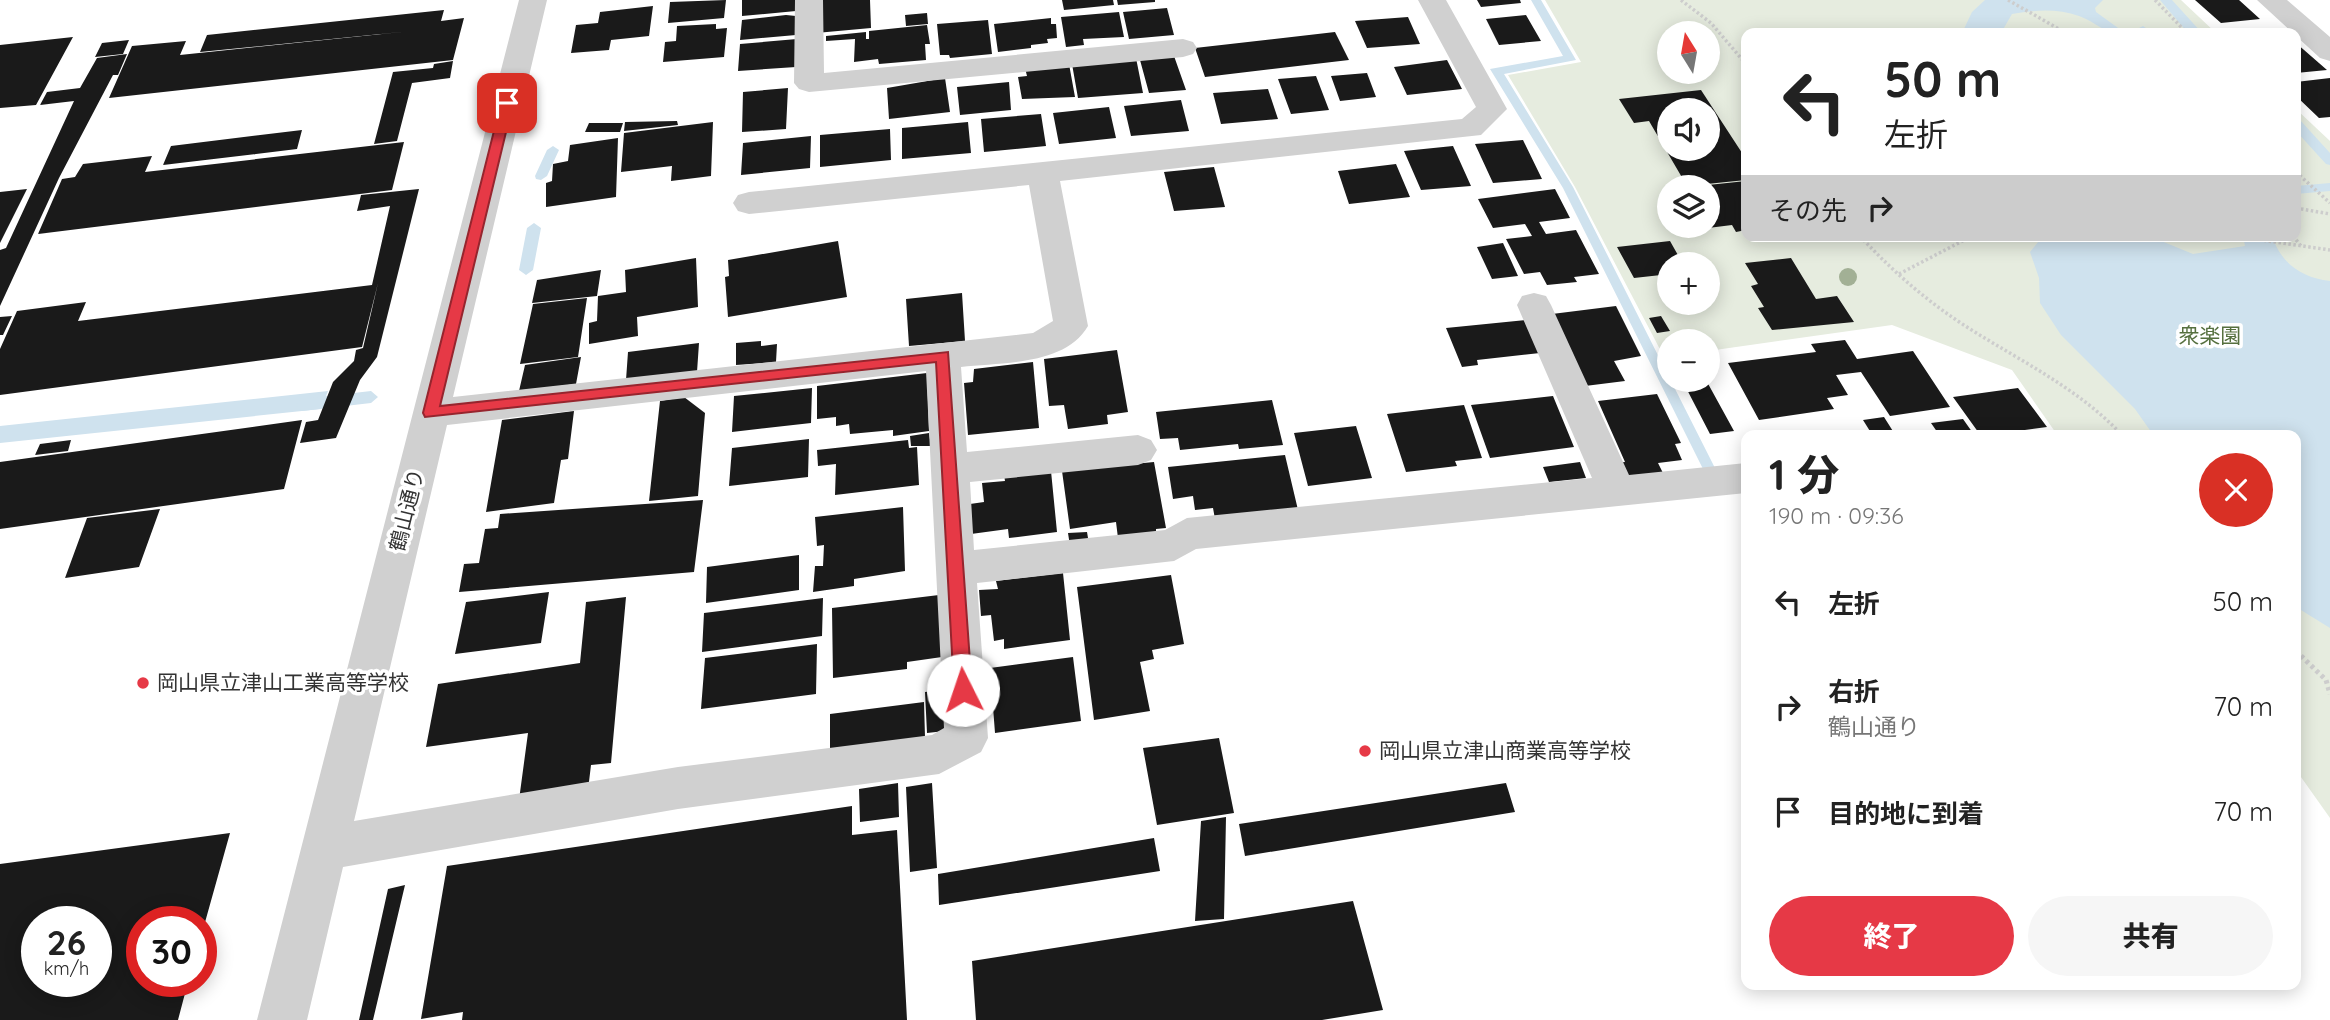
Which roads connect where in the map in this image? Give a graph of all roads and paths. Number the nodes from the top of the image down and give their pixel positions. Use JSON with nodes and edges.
{"nodes":[{"id":1,"x":533,"y":0,"type":"edge"},
{"id":2,"x":809,"y":0,"type":"edge"},
{"id":3,"x":1432,"y":0,"type":"edge"},
{"id":4,"x":1681,"y":0,"type":"edge"},
{"id":5,"x":2008,"y":0,"type":"edge"},
{"id":6,"x":2155,"y":0,"type":"edge"},
{"id":7,"x":2271,"y":0,"type":"edge"},
{"id":8,"x":2058,"y":28,"type":"edge"},
{"id":9,"x":2182,"y":28,"type":"edge"},
{"id":10,"x":1183,"y":48,"type":"dead end"},
{"id":11,"x":2330,"y":52,"type":"edge"},
{"id":12,"x":1741,"y":58,"type":"edge"},
{"id":13,"x":1043,"y":173,"type":"junction"},
{"id":14,"x":2301,"y":177,"type":"edge"},
{"id":15,"x":749,"y":203,"type":"dead end"},
{"id":16,"x":2330,"y":203,"type":"edge"},
{"id":17,"x":2301,"y":209,"type":"edge"},
{"id":18,"x":2330,"y":214,"type":"edge"},
{"id":19,"x":1866,"y":242,"type":"edge"},
{"id":20,"x":1960,"y":242,"type":"edge"},
{"id":21,"x":2271,"y":242,"type":"edge"},
{"id":22,"x":2298,"y":242,"type":"edge"},
{"id":23,"x":2302,"y":247,"type":"junction"},
{"id":24,"x":2330,"y":250,"type":"edge"},
{"id":25,"x":1899,"y":274,"type":"junction"},
{"id":26,"x":1534,"y":305,"type":"dead end"},
{"id":27,"x":943,"y":356,"type":"junction"},
{"id":28,"x":431,"y":413,"type":"junction"},
{"id":29,"x":2117,"y":430,"type":"edge"},
{"id":30,"x":1138,"y":450,"type":"dead end"},
{"id":31,"x":950,"y":468,"type":"junction"},
{"id":32,"x":1741,"y":479,"type":"edge"},
{"id":33,"x":1617,"y":491,"type":"junction"},
{"id":34,"x":956,"y":569,"type":"junction"},
{"id":35,"x":2301,"y":656,"type":"edge"},
{"id":36,"x":2328,"y":680,"type":"edge"},
{"id":37,"x":2330,"y":694,"type":"edge"},
{"id":38,"x":324,"y":848,"type":"junction"},
{"id":39,"x":282,"y":1020,"type":"edge"}],
"edges":[{"from":1,"to":28,"type":"street","name":"鶴山通り"},
{"from":2,"to":10,"type":"street"},
{"from":3,"to":13,"type":"street"},
{"from":4,"to":12,"type":"path"},
{"from":5,"to":8,"type":"path"},
{"from":6,"to":9,"type":"path"},
{"from":7,"to":11,"type":"street"},
{"from":13,"to":15,"type":"street"},
{"from":13,"to":27,"type":"street"},
{"from":14,"to":16,"type":"path"},
{"from":17,"to":18,"type":"path"},
{"from":19,"to":25,"type":"path"},
{"from":20,"to":25,"type":"path"},
{"from":21,"to":23,"type":"path"},
{"from":22,"to":23,"type":"path"},
{"from":23,"to":24,"type":"path"},
{"from":25,"to":29,"type":"path"},
{"from":26,"to":33,"type":"street"},
{"from":27,"to":28,"type":"street"},
{"from":27,"to":31,"type":"street"},
{"from":28,"to":38,"type":"street","name":"鶴山通り"},
{"from":30,"to":31,"type":"street"},
{"from":31,"to":34,"type":"street"},
{"from":32,"to":33,"type":"street"},
{"from":33,"to":34,"type":"street"},
{"from":34,"to":38,"type":"street"},
{"from":35,"to":36,"type":"path"},
{"from":36,"to":37,"type":"path"},
{"from":38,"to":39,"type":"street","name":"鶴山通り"}]}
